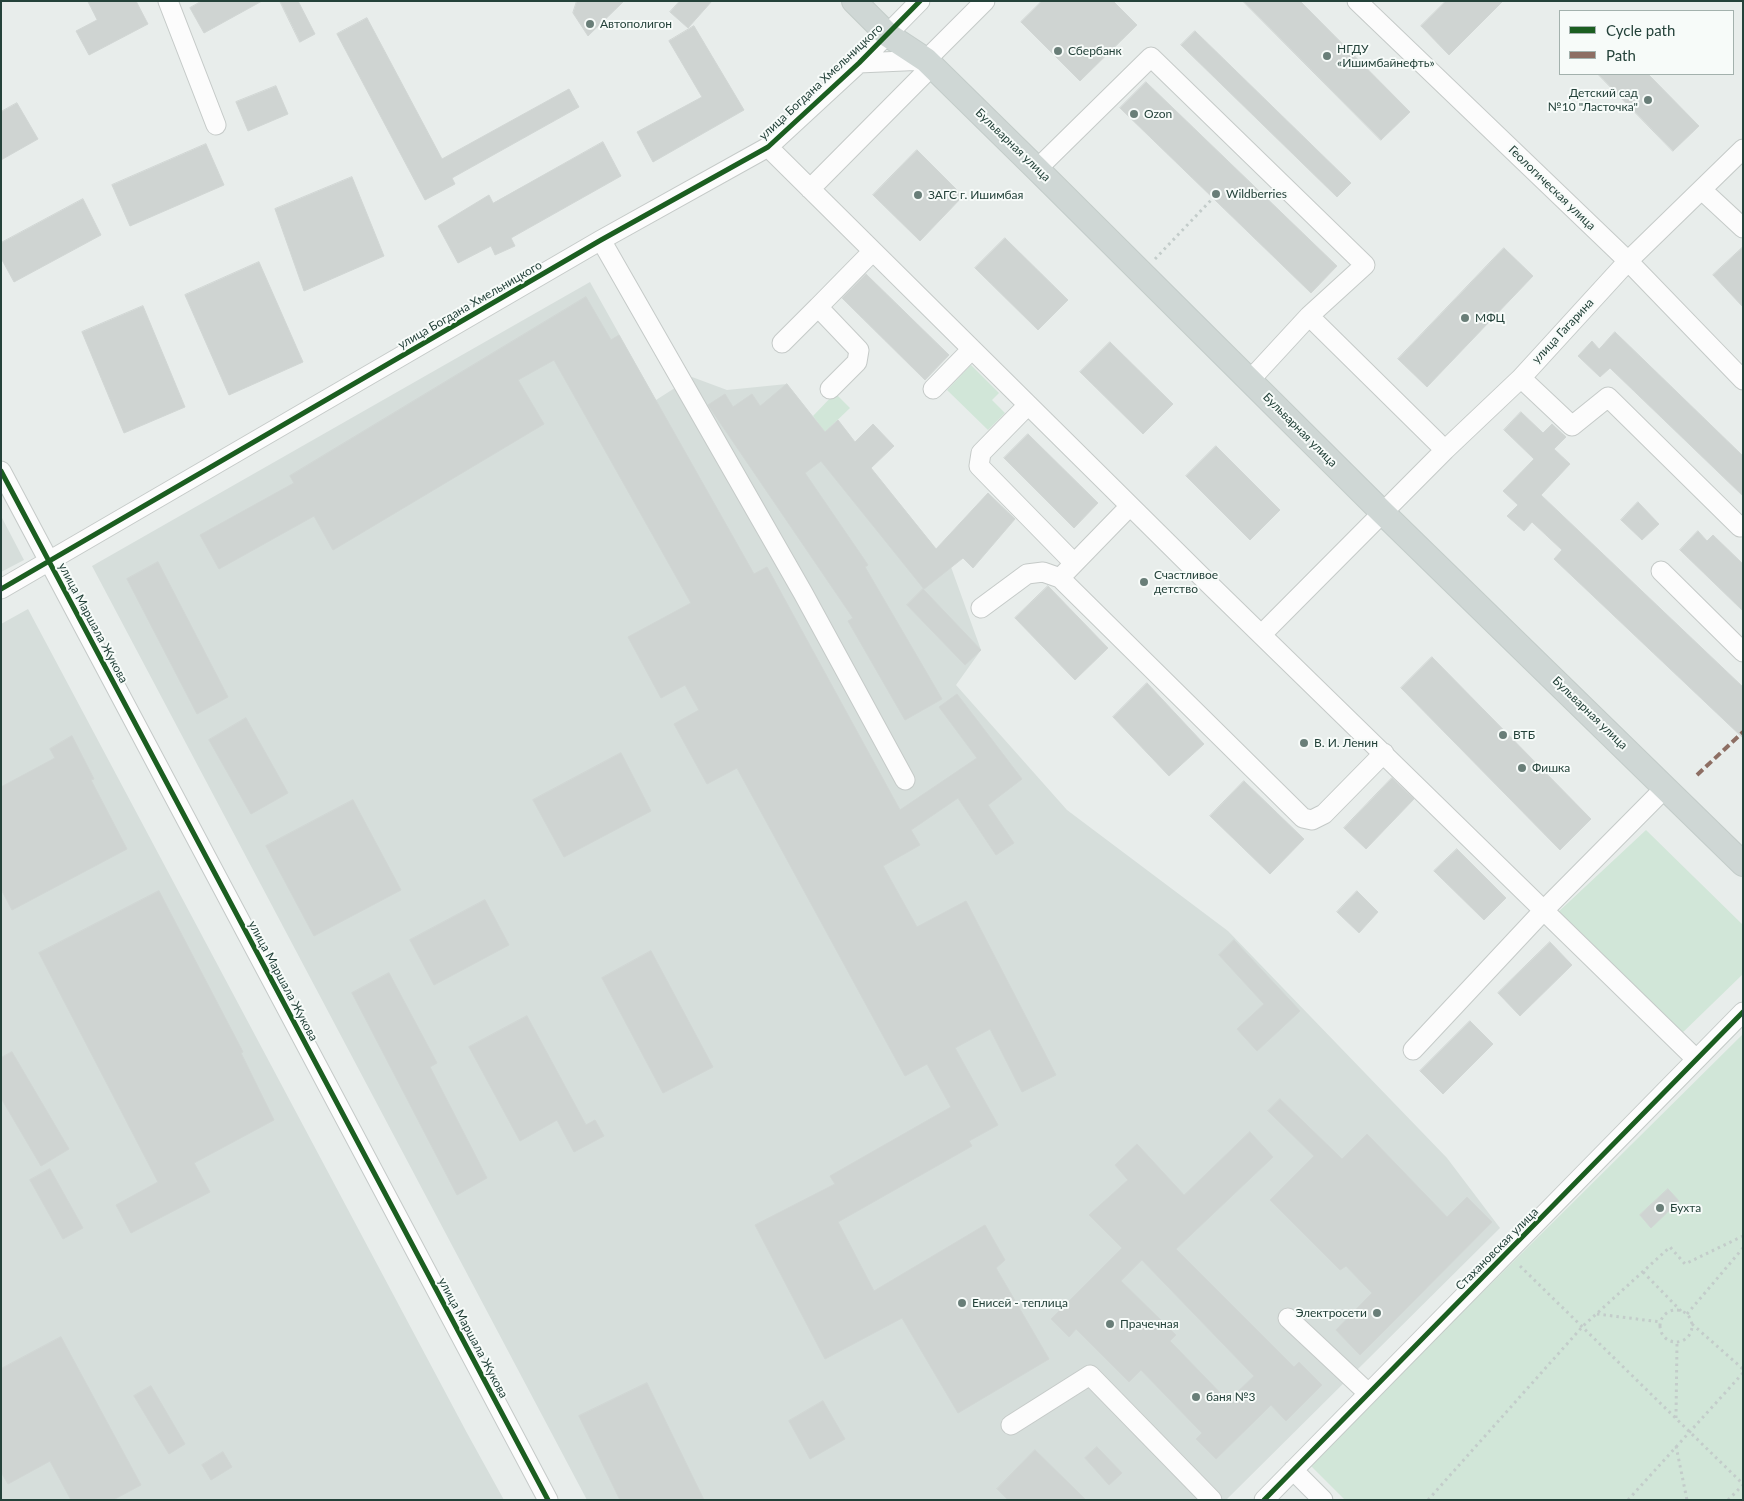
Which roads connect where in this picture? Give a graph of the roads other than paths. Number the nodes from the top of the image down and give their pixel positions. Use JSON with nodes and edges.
{"nodes":[{"id":1,"x":168,"y":1,"type":"edge"},
{"id":2,"x":854,"y":1,"type":"edge"},
{"id":3,"x":920,"y":1,"type":"edge"},
{"id":4,"x":985,"y":1,"type":"edge"},
{"id":5,"x":1357,"y":1,"type":"edge"},
{"id":6,"x":888,"y":35,"type":"junction"},
{"id":7,"x":859,"y":63,"type":"junction"},
{"id":8,"x":929,"y":63,"type":"junction"},
{"id":9,"x":216,"y":125,"type":"dead end"},
{"id":10,"x":768,"y":146,"type":"junction"},
{"id":11,"x":1743,"y":149,"type":"edge"},
{"id":12,"x":1037,"y":169,"type":"junction"},
{"id":13,"x":810,"y":189,"type":"junction"},
{"id":14,"x":1702,"y":190,"type":"junction"},
{"id":15,"x":1743,"y":228,"type":"edge"},
{"id":16,"x":601,"y":240,"type":"junction"},
{"id":17,"x":873,"y":251,"type":"junction"},
{"id":18,"x":1628,"y":261,"type":"junction"},
{"id":19,"x":818,"y":307,"type":"junction"},
{"id":20,"x":1309,"y":316,"type":"junction"},
{"id":21,"x":782,"y":343,"type":"dead end"},
{"id":22,"x":972,"y":349,"type":"junction"},
{"id":23,"x":1521,"y":378,"type":"junction"},
{"id":24,"x":1250,"y":380,"type":"junction"},
{"id":25,"x":1743,"y":380,"type":"edge"},
{"id":26,"x":830,"y":389,"type":"dead end"},
{"id":27,"x":933,"y":389,"type":"dead end"},
{"id":28,"x":1028,"y":405,"type":"junction"},
{"id":29,"x":1445,"y":450,"type":"junction"},
{"id":30,"x":1,"y":471,"type":"edge"},
{"id":31,"x":1130,"y":506,"type":"junction"},
{"id":32,"x":1382,"y":512,"type":"junction"},
{"id":33,"x":1742,"y":528,"type":"edge"},
{"id":34,"x":49,"y":562,"type":"junction"},
{"id":35,"x":1074,"y":563,"type":"junction"},
{"id":36,"x":1661,"y":571,"type":"dead end"},
{"id":37,"x":1060,"y":578,"type":"junction"},
{"id":38,"x":1,"y":589,"type":"edge"},
{"id":39,"x":981,"y":608,"type":"dead end"},
{"id":40,"x":1262,"y":634,"type":"junction"},
{"id":41,"x":1743,"y":652,"type":"edge"},
{"id":42,"x":1384,"y":753,"type":"junction"},
{"id":43,"x":905,"y":780,"type":"dead end"},
{"id":44,"x":1666,"y":787,"type":"junction"},
{"id":45,"x":1743,"y":864,"type":"edge"},
{"id":46,"x":1544,"y":910,"type":"junction"},
{"id":47,"x":1743,"y":1012,"type":"edge"},
{"id":48,"x":1414,"y":1050,"type":"dead end"},
{"id":49,"x":1696,"y":1059,"type":"junction"},
{"id":50,"x":1288,"y":1318,"type":"dead end"},
{"id":51,"x":1368,"y":1393,"type":"junction"},
{"id":52,"x":1010,"y":1425,"type":"dead end"},
{"id":53,"x":1293,"y":1470,"type":"junction"},
{"id":54,"x":548,"y":1500,"type":"edge"},
{"id":55,"x":1212,"y":1500,"type":"edge"},
{"id":56,"x":1264,"y":1500,"type":"edge"},
{"id":57,"x":1323,"y":1500,"type":"edge"}],
"edges":[{"from":1,"to":9,"type":"street"},
{"from":2,"to":6,"type":"main road","name":"Бульварная улица"},
{"from":3,"to":6,"type":"street","name":"улица Богдана Хмельницкого"},
{"from":4,"to":8,"type":"street"},
{"from":5,"to":18,"type":"street","name":"Геологическая улица"},
{"from":6,"to":7,"type":"street","name":"улица Богдана Хмельницкого"},
{"from":6,"to":8,"type":"main road","name":"Бульварная улица"},
{"from":7,"to":8,"type":"street","name":"улица Богдана Хмельницкого"},
{"from":7,"to":10,"type":"street","name":"улица Богдана Хмельницкого"},
{"from":8,"to":12,"type":"main road","name":"Бульварная улица"},
{"from":8,"to":13,"type":"street"},
{"from":10,"to":13,"type":"street"},
{"from":10,"to":16,"type":"street","name":"улица Богдана Хмельницкого"},
{"from":11,"to":14,"type":"street","name":"улица Гагарина"},
{"from":12,"to":20,"type":"street"},
{"from":12,"to":24,"type":"main road","name":"Бульварная улица"},
{"from":13,"to":17,"type":"street"},
{"from":14,"to":15,"type":"street"},
{"from":14,"to":18,"type":"street","name":"улица Гагарина"},
{"from":16,"to":34,"type":"street","name":"улица Богдана Хмельницкого"},
{"from":16,"to":43,"type":"street"},
{"from":17,"to":19,"type":"street"},
{"from":17,"to":22,"type":"street"},
{"from":18,"to":23,"type":"street","name":"улица Гагарина"},
{"from":18,"to":25,"type":"street","name":"Геологическая улица"},
{"from":19,"to":21,"type":"street"},
{"from":19,"to":26,"type":"street"},
{"from":20,"to":24,"type":"street"},
{"from":20,"to":29,"type":"street"},
{"from":22,"to":27,"type":"street"},
{"from":22,"to":28,"type":"street"},
{"from":23,"to":29,"type":"street","name":"улица Гагарина"},
{"from":23,"to":33,"type":"street"},
{"from":24,"to":32,"type":"main road","name":"Бульварная улица"},
{"from":28,"to":31,"type":"street"},
{"from":28,"to":35,"type":"street"},
{"from":29,"to":32,"type":"street","name":"улица Гагарина"},
{"from":30,"to":34,"type":"street","name":"улица Маршала Жукова"},
{"from":31,"to":35,"type":"street"},
{"from":31,"to":40,"type":"street"},
{"from":32,"to":40,"type":"street","name":"улица Гагарина"},
{"from":32,"to":44,"type":"main road","name":"Бульварная улица"},
{"from":34,"to":38,"type":"street","name":"улица Богдана Хмельницкого"},
{"from":34,"to":54,"type":"street","name":"улица Маршала Жукова"},
{"from":35,"to":37,"type":"street"},
{"from":36,"to":41,"type":"street"},
{"from":37,"to":39,"type":"street"},
{"from":37,"to":42,"type":"street"},
{"from":40,"to":42,"type":"street"},
{"from":42,"to":46,"type":"street"},
{"from":44,"to":45,"type":"main road","name":"Бульварная улица"},
{"from":44,"to":46,"type":"street"},
{"from":46,"to":48,"type":"street"},
{"from":46,"to":49,"type":"street"},
{"from":47,"to":49,"type":"street","name":"Стахановская улица"},
{"from":49,"to":51,"type":"street","name":"Стахановская улица"},
{"from":50,"to":51,"type":"street"},
{"from":51,"to":53,"type":"street","name":"Стахановская улица"},
{"from":52,"to":55,"type":"street"},
{"from":53,"to":56,"type":"street","name":"Стахановская улица"},
{"from":53,"to":57,"type":"street"}]}
